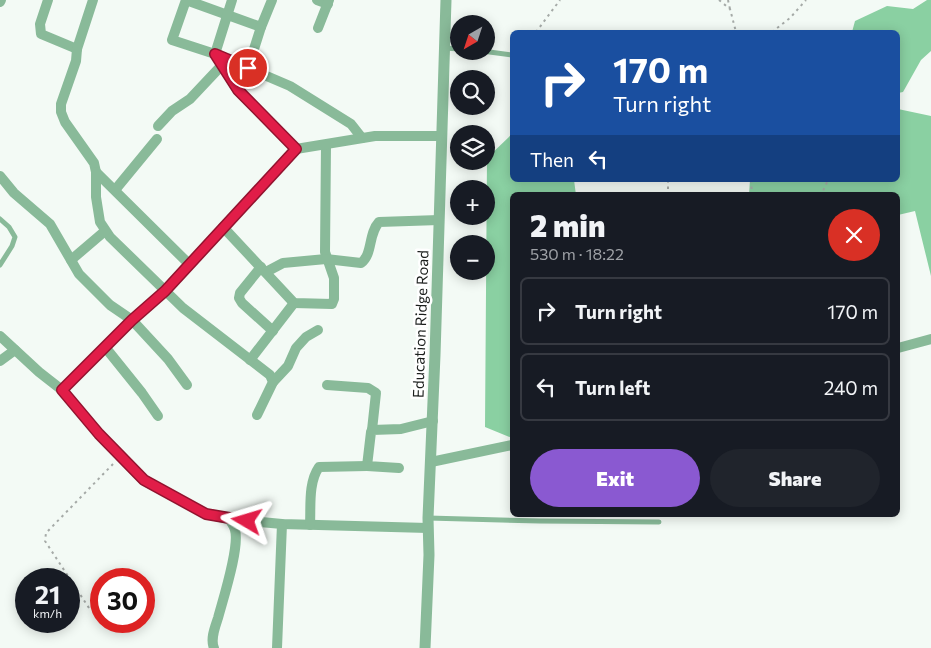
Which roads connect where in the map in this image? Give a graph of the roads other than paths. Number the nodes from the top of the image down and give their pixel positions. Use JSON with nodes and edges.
{"nodes":[{"id":1,"x":48,"y":0,"type":"edge"},
{"id":2,"x":93,"y":0,"type":"edge"},
{"id":3,"x":186,"y":0,"type":"edge"},
{"id":4,"x":232,"y":0,"type":"edge"},
{"id":5,"x":272,"y":0,"type":"edge"},
{"id":6,"x":317,"y":0,"type":"edge"},
{"id":7,"x":446,"y":0,"type":"edge"},
{"id":8,"x":328,"y":2,"type":"edge"},
{"id":9,"x":228,"y":14,"type":"junction"},
{"id":10,"x":261,"y":27,"type":"junction"},
{"id":11,"x":318,"y":28,"type":"dead end"},
{"id":12,"x":445,"y":48,"type":"junction"},
{"id":13,"x":450,"y":48,"type":"edge"},
{"id":14,"x":77,"y":49,"type":"junction"},
{"id":15,"x":495,"y":53,"type":"edge"},
{"id":16,"x":215,"y":54,"type":"junction"},
{"id":17,"x":510,"y":55,"type":"edge"},
{"id":18,"x":222,"y":65,"type":"junction"},
{"id":19,"x":248,"y":68,"type":"junction"},
{"id":20,"x":158,"y":126,"type":"dead end"},
{"id":21,"x":442,"y":136,"type":"junction"},
{"id":22,"x":362,"y":138,"type":"junction"},
{"id":23,"x":157,"y":139,"type":"dead end"},
{"id":24,"x":326,"y":145,"type":"junction"},
{"id":25,"x":296,"y":149,"type":"junction"},
{"id":26,"x":96,"y":172,"type":"junction"},
{"id":27,"x":0,"y":176,"type":"edge"},
{"id":28,"x":115,"y":190,"type":"junction"},
{"id":29,"x":0,"y":219,"type":"edge"},
{"id":30,"x":439,"y":220,"type":"junction"},
{"id":31,"x":224,"y":227,"type":"junction"},
{"id":32,"x":105,"y":231,"type":"junction"},
{"id":33,"x":326,"y":259,"type":"junction"},
{"id":34,"x":72,"y":260,"type":"junction"},
{"id":35,"x":189,"y":264,"type":"junction"},
{"id":36,"x":0,"y":265,"type":"edge"},
{"id":37,"x":263,"y":270,"type":"junction"},
{"id":38,"x":165,"y":291,"type":"junction"},
{"id":39,"x":294,"y":304,"type":"junction"},
{"id":40,"x":132,"y":320,"type":"junction"},
{"id":41,"x":318,"y":330,"type":"dead end"},
{"id":42,"x":273,"y":331,"type":"junction"},
{"id":43,"x":0,"y":336,"type":"edge"},
{"id":44,"x":931,"y":339,"type":"edge"},
{"id":45,"x":105,"y":347,"type":"junction"},
{"id":46,"x":900,"y":347,"type":"edge"},
{"id":47,"x":15,"y":350,"type":"junction"},
{"id":48,"x":0,"y":360,"type":"edge"},
{"id":49,"x":250,"y":360,"type":"junction"},
{"id":50,"x":274,"y":382,"type":"junction"},
{"id":51,"x":187,"y":385,"type":"dead end"},
{"id":52,"x":327,"y":385,"type":"dead end"},
{"id":53,"x":62,"y":390,"type":"junction"},
{"id":54,"x":257,"y":415,"type":"dead end"},
{"id":55,"x":158,"y":416,"type":"dead end"},
{"id":56,"x":433,"y":421,"type":"junction"},
{"id":57,"x":372,"y":430,"type":"junction"},
{"id":58,"x":510,"y":445,"type":"edge"},
{"id":59,"x":431,"y":462,"type":"junction"},
{"id":60,"x":367,"y":466,"type":"junction"},
{"id":61,"x":398,"y":468,"type":"dead end"},
{"id":62,"x":230,"y":519,"type":"junction"},
{"id":63,"x":659,"y":522,"type":"dead end"},
{"id":64,"x":428,"y":523,"type":"junction"},
{"id":65,"x":282,"y":524,"type":"junction"},
{"id":66,"x":310,"y":525,"type":"junction"},
{"id":67,"x":214,"y":648,"type":"edge"},
{"id":68,"x":277,"y":648,"type":"edge"},
{"id":69,"x":425,"y":648,"type":"edge"}],
"edges":[{"from":1,"to":14,"type":"street"},
{"from":2,"to":14,"type":"street"},
{"from":3,"to":9,"type":"street"},
{"from":3,"to":16,"type":"street"},
{"from":4,"to":9,"type":"street"},
{"from":5,"to":10,"type":"street"},
{"from":6,"to":8,"type":"street"},
{"from":7,"to":12,"type":"street","name":"Education Ridge Road"},
{"from":8,"to":11,"type":"street"},
{"from":9,"to":10,"type":"street"},
{"from":9,"to":16,"type":"street"},
{"from":10,"to":19,"type":"street"},
{"from":12,"to":13,"type":"lane"},
{"from":12,"to":21,"type":"street","name":"Education Ridge Road"},
{"from":14,"to":26,"type":"street"},
{"from":15,"to":17,"type":"lane"},
{"from":16,"to":18,"type":"street"},
{"from":16,"to":19,"type":"street"},
{"from":18,"to":20,"type":"street"},
{"from":18,"to":25,"type":"street"},
{"from":19,"to":22,"type":"street"},
{"from":21,"to":22,"type":"street"},
{"from":21,"to":30,"type":"street","name":"Education Ridge Road"},
{"from":22,"to":24,"type":"street"},
{"from":23,"to":28,"type":"street"},
{"from":24,"to":25,"type":"street"},
{"from":24,"to":33,"type":"street"},
{"from":25,"to":31,"type":"street"},
{"from":26,"to":28,"type":"street"},
{"from":26,"to":32,"type":"street"},
{"from":27,"to":34,"type":"street"},
{"from":28,"to":35,"type":"street"},
{"from":29,"to":36,"type":"lane"},
{"from":30,"to":33,"type":"street"},
{"from":30,"to":56,"type":"street","name":"Education Ridge Road"},
{"from":31,"to":35,"type":"street"},
{"from":31,"to":37,"type":"street"},
{"from":32,"to":34,"type":"street"},
{"from":32,"to":38,"type":"street"},
{"from":33,"to":37,"type":"street"},
{"from":33,"to":39,"type":"street"},
{"from":34,"to":40,"type":"street"},
{"from":35,"to":38,"type":"street"},
{"from":37,"to":39,"type":"street"},
{"from":37,"to":42,"type":"street"},
{"from":38,"to":40,"type":"street"},
{"from":38,"to":49,"type":"street"},
{"from":39,"to":42,"type":"street"},
{"from":40,"to":45,"type":"street"},
{"from":40,"to":51,"type":"street"},
{"from":41,"to":50,"type":"street"},
{"from":42,"to":49,"type":"street"},
{"from":43,"to":47,"type":"street"},
{"from":44,"to":46,"type":"street"},
{"from":45,"to":53,"type":"street"},
{"from":45,"to":55,"type":"street"},
{"from":47,"to":48,"type":"street"},
{"from":47,"to":53,"type":"street"},
{"from":49,"to":50,"type":"street"},
{"from":50,"to":54,"type":"street"},
{"from":52,"to":57,"type":"street"},
{"from":53,"to":62,"type":"street"},
{"from":56,"to":57,"type":"street"},
{"from":56,"to":59,"type":"street","name":"Education Ridge Road"},
{"from":57,"to":60,"type":"street"},
{"from":58,"to":59,"type":"street"},
{"from":59,"to":64,"type":"street","name":"Education Ridge Road"},
{"from":60,"to":61,"type":"street"},
{"from":60,"to":66,"type":"street"},
{"from":62,"to":65,"type":"street"},
{"from":62,"to":67,"type":"street"},
{"from":63,"to":64,"type":"lane"},
{"from":64,"to":66,"type":"street"},
{"from":64,"to":69,"type":"street","name":"Education Ridge Road"},
{"from":65,"to":66,"type":"street"},
{"from":65,"to":68,"type":"street"}]}
